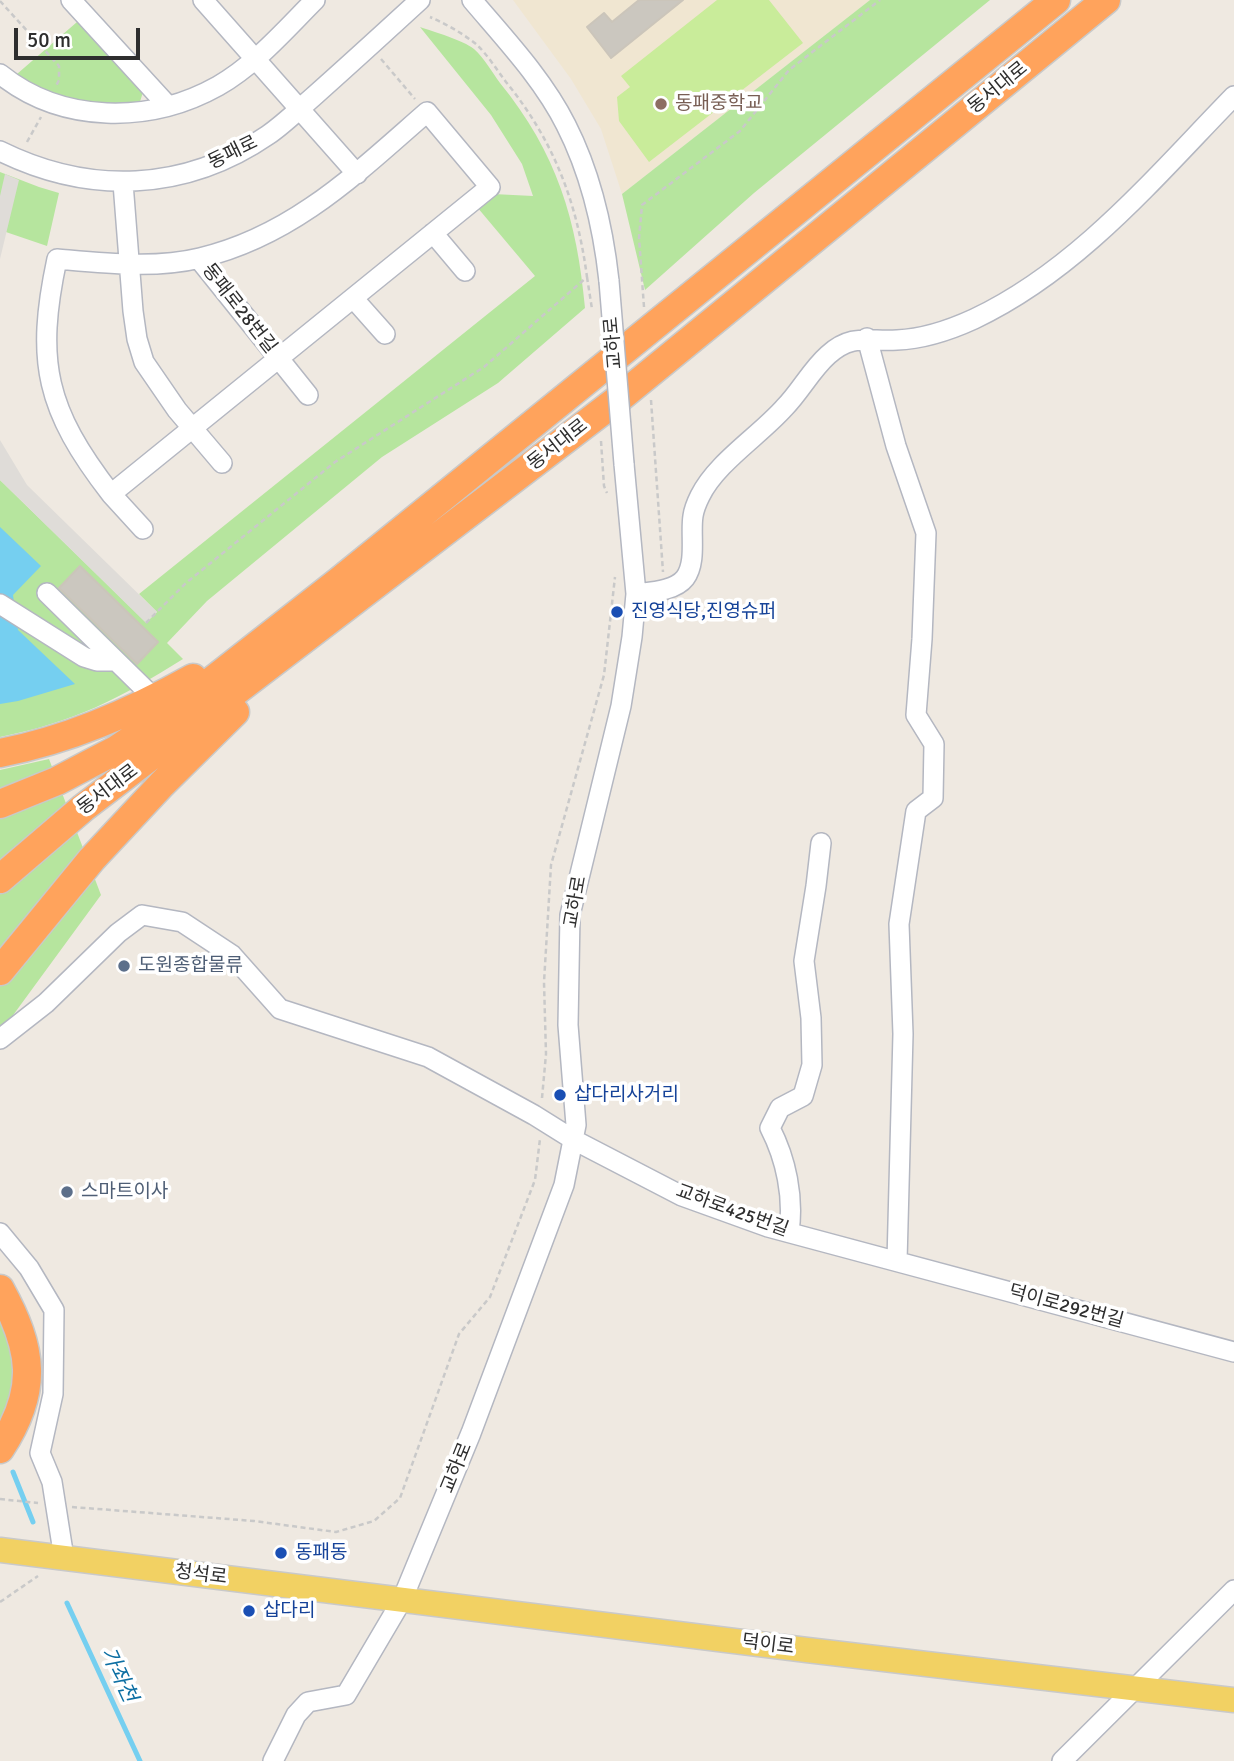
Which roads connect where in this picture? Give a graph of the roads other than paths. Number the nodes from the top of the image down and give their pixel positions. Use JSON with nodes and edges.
{"nodes":[{"id":1,"x":71,"y":0,"type":"edge"},
{"id":2,"x":203,"y":0,"type":"edge"},
{"id":3,"x":315,"y":0,"type":"edge"},
{"id":4,"x":472,"y":0,"type":"edge"},
{"id":5,"x":1040,"y":0,"type":"edge"},
{"id":6,"x":1056,"y":0,"type":"edge"},
{"id":7,"x":1106,"y":0,"type":"edge"},
{"id":8,"x":424,"y":8,"type":"edge"},
{"id":9,"x":255,"y":58,"type":"junction"},
{"id":10,"x":0,"y":74,"type":"edge"},
{"id":11,"x":1234,"y":96,"type":"edge"},
{"id":12,"x":168,"y":106,"type":"junction"},
{"id":13,"x":299,"y":109,"type":"junction"},
{"id":14,"x":0,"y":151,"type":"edge"},
{"id":15,"x":356,"y":174,"type":"junction"},
{"id":16,"x":123,"y":183,"type":"junction"},
{"id":17,"x":772,"y":228,"type":"junction"},
{"id":18,"x":433,"y":233,"type":"junction"},
{"id":19,"x":199,"y":259,"type":"junction"},
{"id":20,"x":129,"y":264,"type":"junction"},
{"id":21,"x":465,"y":271,"type":"dead end"},
{"id":22,"x":353,"y":298,"type":"junction"},
{"id":23,"x":384,"y":334,"type":"dead end"},
{"id":24,"x":867,"y":338,"type":"junction"},
{"id":25,"x":278,"y":359,"type":"junction"},
{"id":26,"x":308,"y":395,"type":"dead end"},
{"id":27,"x":192,"y":428,"type":"junction"},
{"id":28,"x":222,"y":463,"type":"dead end"},
{"id":29,"x":500,"y":490,"type":"junction"},
{"id":30,"x":111,"y":494,"type":"junction"},
{"id":31,"x":143,"y":529,"type":"dead end"},
{"id":32,"x":338,"y":582,"type":"junction"},
{"id":33,"x":47,"y":593,"type":"dead end"},
{"id":34,"x":636,"y":594,"type":"junction"},
{"id":35,"x":0,"y":604,"type":"edge"},
{"id":36,"x":116,"y":661,"type":"junction"},
{"id":37,"x":155,"y":699,"type":"junction"},
{"id":38,"x":0,"y":753,"type":"edge"},
{"id":39,"x":0,"y":804,"type":"edge"},
{"id":40,"x":821,"y":843,"type":"dead end"},
{"id":41,"x":0,"y":879,"type":"edge"},
{"id":42,"x":0,"y":971,"type":"edge"},
{"id":43,"x":0,"y":1039,"type":"edge"},
{"id":44,"x":574,"y":1140,"type":"junction"},
{"id":45,"x":789,"y":1232,"type":"junction"},
{"id":46,"x":0,"y":1233,"type":"edge"},
{"id":47,"x":897,"y":1261,"type":"junction"},
{"id":48,"x":0,"y":1289,"type":"edge"},
{"id":49,"x":1234,"y":1352,"type":"edge"},
{"id":50,"x":0,"y":1449,"type":"edge"},
{"id":51,"x":0,"y":1550,"type":"edge"},
{"id":52,"x":64,"y":1558,"type":"junction"},
{"id":53,"x":1234,"y":1590,"type":"edge"},
{"id":54,"x":402,"y":1600,"type":"junction"},
{"id":55,"x":1135,"y":1688,"type":"junction"},
{"id":56,"x":1234,"y":1700,"type":"edge"},
{"id":57,"x":273,"y":1761,"type":"edge"},
{"id":58,"x":1062,"y":1761,"type":"edge"}],
"edges":[{"from":1,"to":12,"type":"street"},
{"from":2,"to":9,"type":"street"},
{"from":3,"to":9,"type":"street"},
{"from":4,"to":34,"type":"street","name":"교하로","bridge":true},
{"from":5,"to":17,"type":"highway"},
{"from":6,"to":17,"type":"highway","name":"동서대로"},
{"from":7,"to":29,"type":"highway","name":"동서대로"},
{"from":8,"to":13,"type":"street","name":"동패로"},
{"from":9,"to":12,"type":"street"},
{"from":9,"to":13,"type":"street"},
{"from":10,"to":12,"type":"street"},
{"from":11,"to":24,"type":"street"},
{"from":13,"to":15,"type":"street"},
{"from":13,"to":16,"type":"street","name":"동패로"},
{"from":14,"to":16,"type":"street","name":"동패로"},
{"from":15,"to":18,"type":"street","name":"동패로28번길"},
{"from":15,"to":19,"type":"street","name":"동패로28번길"},
{"from":16,"to":20,"type":"street"},
{"from":17,"to":32,"type":"highway","name":"동서대로"},
{"from":18,"to":21,"type":"street"},
{"from":18,"to":22,"type":"street","name":"동패로28번길"},
{"from":19,"to":20,"type":"street","name":"동패로28번길"},
{"from":19,"to":25,"type":"street","name":"동패로28번길"},
{"from":20,"to":27,"type":"street"},
{"from":20,"to":30,"type":"street","name":"동패로28번길"},
{"from":22,"to":23,"type":"street"},
{"from":22,"to":25,"type":"street","name":"동패로28번길"},
{"from":24,"to":34,"type":"street"},
{"from":24,"to":47,"type":"street"},
{"from":25,"to":26,"type":"street","name":"동패로28번길"},
{"from":25,"to":27,"type":"street","name":"동패로28번길"},
{"from":27,"to":28,"type":"street"},
{"from":27,"to":30,"type":"street","name":"동패로28번길"},
{"from":29,"to":41,"type":"highway","name":"동서대로"},
{"from":29,"to":42,"type":"highway"},
{"from":30,"to":31,"type":"street","name":"동패로28번길"},
{"from":32,"to":37,"type":"highway"},
{"from":32,"to":39,"type":"highway","name":"동서대로"},
{"from":33,"to":36,"type":"street"},
{"from":34,"to":44,"type":"street","name":"교하로"},
{"from":35,"to":36,"type":"street"},
{"from":36,"to":37,"type":"street"},
{"from":37,"to":38,"type":"highway"},
{"from":40,"to":45,"type":"street"},
{"from":43,"to":44,"type":"street","name":"교하로425번길"},
{"from":44,"to":45,"type":"street","name":"교하로425번길"},
{"from":44,"to":54,"type":"street","name":"교하로"},
{"from":45,"to":47,"type":"street","name":"교하로425번길"},
{"from":46,"to":52,"type":"street"},
{"from":47,"to":49,"type":"street","name":"덕이로292번길"},
{"from":48,"to":50,"type":"highway"},
{"from":51,"to":52,"type":"main road","name":"청석로"},
{"from":52,"to":54,"type":"main road","name":"청석로"},
{"from":53,"to":55,"type":"street"},
{"from":54,"to":55,"type":"main road","name":"덕이로"},
{"from":54,"to":57,"type":"street","name":"교하로"},
{"from":55,"to":56,"type":"main road","name":"덕이로"},
{"from":55,"to":58,"type":"street"}]}
